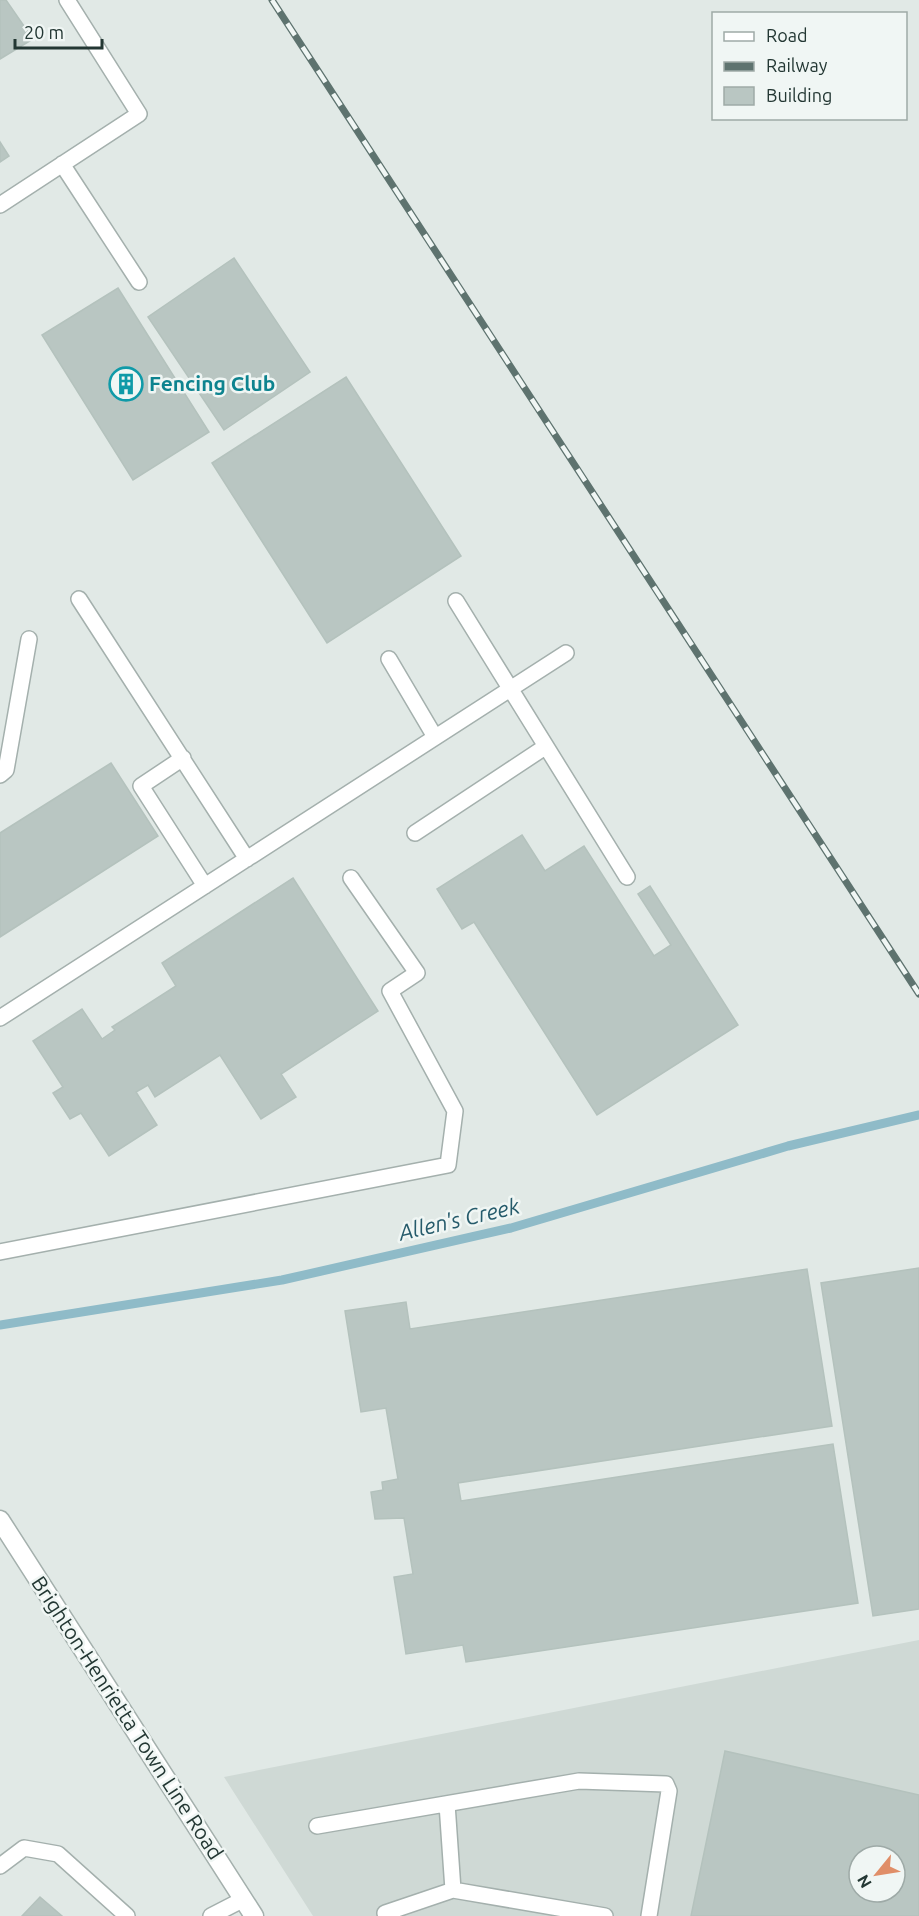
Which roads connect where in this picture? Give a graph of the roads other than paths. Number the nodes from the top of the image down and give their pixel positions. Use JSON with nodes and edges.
{"nodes":[{"id":1,"x":67,"y":0,"type":"edge"},
{"id":2,"x":62,"y":164,"type":"junction"},
{"id":3,"x":0,"y":205,"type":"edge"},
{"id":4,"x":139,"y":282,"type":"dead end"},
{"id":5,"x":79,"y":599,"type":"dead end"},
{"id":6,"x":456,"y":601,"type":"dead end"},
{"id":7,"x":29,"y":639,"type":"dead end"},
{"id":8,"x":566,"y":653,"type":"dead end"},
{"id":9,"x":389,"y":659,"type":"dead end"},
{"id":10,"x":509,"y":689,"type":"junction"},
{"id":11,"x":435,"y":737,"type":"junction"},
{"id":12,"x":545,"y":747,"type":"junction"},
{"id":13,"x":183,"y":758,"type":"junction"},
{"id":14,"x":0,"y":774,"type":"edge"},
{"id":15,"x":415,"y":833,"type":"dead end"},
{"id":16,"x":247,"y":859,"type":"junction"},
{"id":17,"x":627,"y":877,"type":"dead end"},
{"id":18,"x":351,"y":878,"type":"dead end"},
{"id":19,"x":205,"y":886,"type":"junction"},
{"id":20,"x":0,"y":1018,"type":"edge"},
{"id":21,"x":0,"y":1252,"type":"edge"},
{"id":22,"x":0,"y":1520,"type":"edge"},
{"id":23,"x":447,"y":1804,"type":"junction"},
{"id":24,"x":317,"y":1826,"type":"dead end"},
{"id":25,"x":0,"y":1866,"type":"edge"},
{"id":26,"x":453,"y":1890,"type":"junction"},
{"id":27,"x":244,"y":1899,"type":"junction"},
{"id":28,"x":383,"y":1915,"type":"edge"},
{"id":29,"x":128,"y":1916,"type":"edge"},
{"id":30,"x":211,"y":1916,"type":"edge"},
{"id":31,"x":254,"y":1916,"type":"edge"},
{"id":32,"x":605,"y":1916,"type":"edge"},
{"id":33,"x":649,"y":1916,"type":"edge"}],
"edges":[{"from":1,"to":2,"type":"lane"},
{"from":2,"to":3,"type":"lane"},
{"from":2,"to":4,"type":"lane"},
{"from":5,"to":13,"type":"lane"},
{"from":6,"to":10,"type":"lane"},
{"from":7,"to":14,"type":"lane"},
{"from":8,"to":10,"type":"lane"},
{"from":9,"to":11,"type":"lane"},
{"from":10,"to":11,"type":"lane"},
{"from":10,"to":12,"type":"lane"},
{"from":11,"to":16,"type":"lane"},
{"from":12,"to":15,"type":"lane"},
{"from":12,"to":17,"type":"lane"},
{"from":13,"to":16,"type":"lane"},
{"from":13,"to":19,"type":"lane"},
{"from":16,"to":19,"type":"lane"},
{"from":18,"to":21,"type":"lane"},
{"from":19,"to":20,"type":"lane"},
{"from":22,"to":27,"type":"street","name":"Brighton-Henrietta Town Line Road"},
{"from":23,"to":24,"type":"lane"},
{"from":23,"to":26,"type":"lane"},
{"from":23,"to":33,"type":"lane"},
{"from":25,"to":29,"type":"lane"},
{"from":26,"to":28,"type":"lane"},
{"from":26,"to":32,"type":"lane"},
{"from":27,"to":30,"type":"lane"},
{"from":27,"to":31,"type":"street","name":"Brighton-Henrietta Town Line Road"}]}
